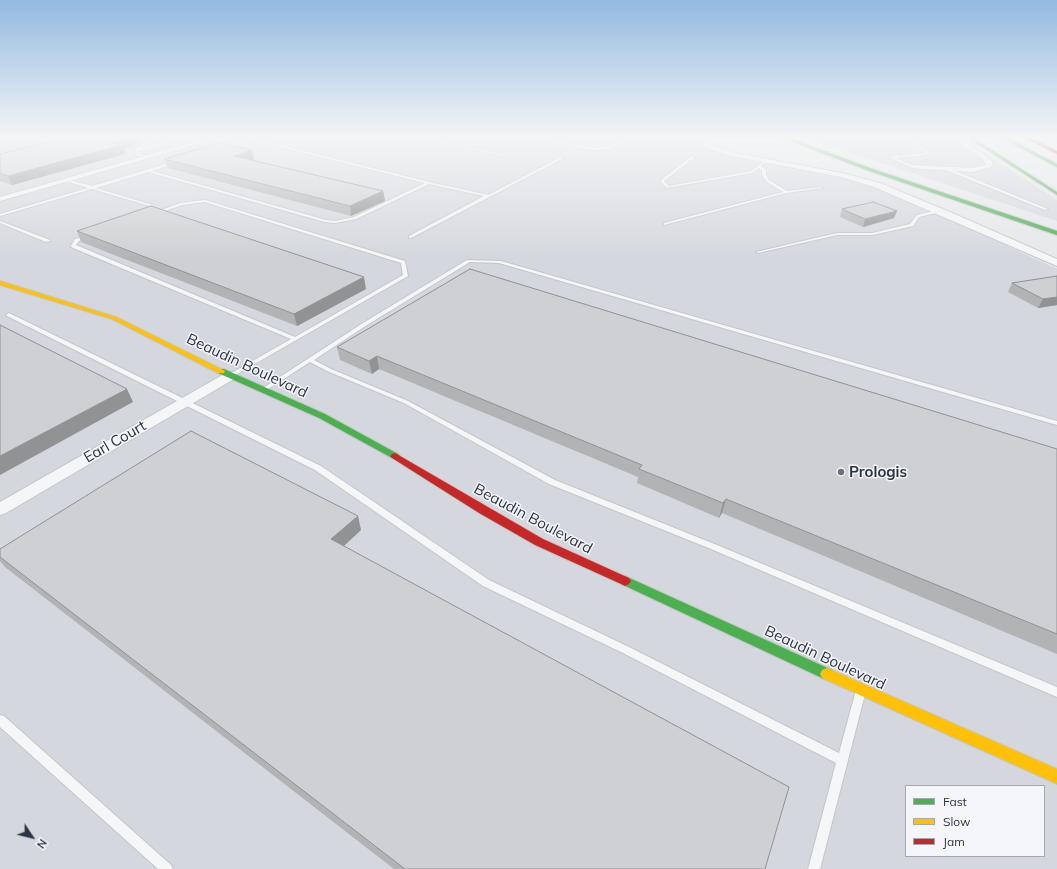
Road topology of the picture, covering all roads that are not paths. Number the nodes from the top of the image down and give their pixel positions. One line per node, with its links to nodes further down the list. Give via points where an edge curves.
1 (76, 178): 15 (street)
2 (124, 178): 17 (lane)
3 (174, 178): 16 (lane, via 335,222 355,218)
4 (407, 178): 16 (lane)
5 (524, 178): 21 (lane)
6 (667, 178): 7 (lane, via 662,181 668,187)
7 (721, 178)
8 (766, 178): 19 (lane)
9 (853, 178): 25 (street)
10 (888, 178): 34 (main road)
11 (897, 178): 31 (main road)
12 (909, 178): 30 (main road)
13 (969, 178): 24 (lane)
14 (1032, 178): 20 (main road)
15 (67, 180): 17 (lane); 22 (street)
16 (429, 183): 21 (lane)
17 (90, 188): 23 (lane); 27 (lane)
18 (821, 188): 19 (lane)
19 (786, 192): 29 (lane)
20 (1057, 194)
21 (488, 196): 33 (lane)
22 (0, 199)
23 (152, 206)
24 (1046, 209)
25 (939, 211): 36 (lane, via 918,216 911,225 872,234 837,234); 37 (street)
26 (151, 214): 40 (lane, via 181,204 205,202 403,262 406,276)
27 (0, 215)
28 (0, 222): 35 (lane)
29 (666, 224)
30 (1057, 227)
31 (1057, 234)
32 (92, 235): 40 (lane, via 77,240 73,246)
33 (411, 237)
34 (1039, 237)
35 (48, 241)
36 (758, 252)
37 (1057, 263)
38 (0, 282): 42 (main road, Beaudin Boulevard, via 114,318)
39 (9, 315): 44 (lane)
40 (295, 339): 42 (lane)
41 (310, 360): 43 (lane); 45 (lane, via 469,261 499,262); 48 (lane, via 406,402 552,482 714,547)
42 (230, 376): 43 (main road, Beaudin Boulevard); 44 (street, Earl Court)
43 (263, 390): 47 (main road, Beaudin Boulevard, via 322,416 381,447 540,542)
44 (184, 402): 46 (street, Earl Court); 50 (lane, via 318,468 486,583 626,650)
45 (1057, 423)
46 (0, 509)
47 (861, 690): 50 (lane); 51 (main road, Beaudin Boulevard)
48 (1057, 692)
49 (0, 720): 52 (lane)
50 (842, 760): 53 (lane)
51 (1057, 777)
52 (167, 869)
53 (814, 869)

